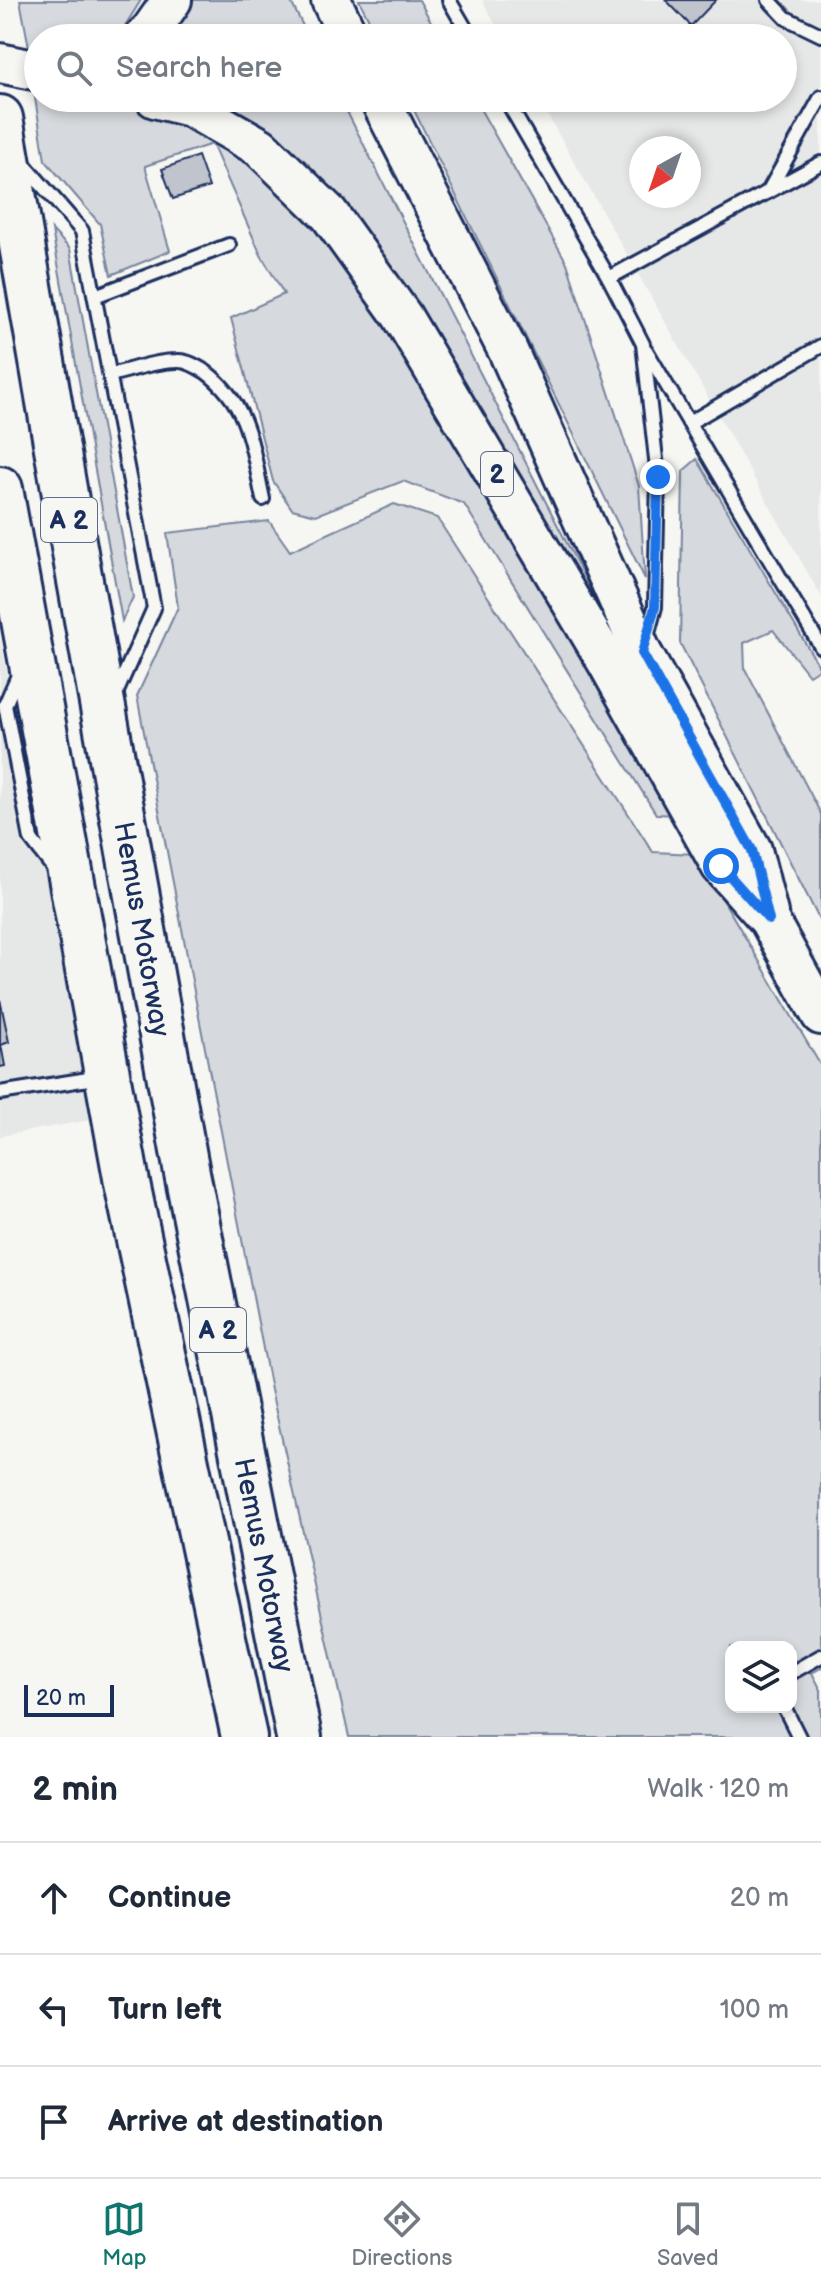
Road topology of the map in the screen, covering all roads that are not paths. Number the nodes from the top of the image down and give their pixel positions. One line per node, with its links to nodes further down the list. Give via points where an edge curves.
1 (172, 0): 5 (main road)
2 (331, 0): 6 (main road)
3 (449, 0): 7 (lane)
4 (769, 0): 8 (lane, via 786,18)
5 (155, 24)
6 (342, 24)
7 (463, 24)
8 (821, 35)
9 (0, 63): 10 (main road)
10 (24, 68)
11 (821, 97): 17 (lane)
12 (199, 112): 32 (main road, 2, via 260,147 329,214 402,316 721,866)
13 (386, 112): 29 (main road, 2, via 508,351)
14 (513, 112): 19 (lane)
15 (2, 130): 20 (lane, via 82,231); 31 (highway, Hemus Motorway / A 2)
16 (821, 163): 17 (lane)
17 (767, 193): 19 (lane)
18 (229, 245): 20 (lane)
19 (609, 278): 21 (lane)
20 (95, 296): 23 (lane)
21 (643, 344): 24 (lane); 29 (lane, via 658,477 655,607)
22 (821, 346): 24 (lane)
23 (110, 375): 26 (lane, via 180,360 219,382 247,425); 31 (lane, via 154,608)
24 (689, 423): 28 (lane)
25 (0, 489): 27 (highway, Hemus Motorway / A 2)
26 (263, 499)
27 (27, 643): 30 (lane); 33 (highway, Hemus Motorway / A 2)
28 (821, 647)
29 (642, 653): 32 (main road, 2, via 752,850)
30 (2, 706): 33 (lane, via 31,839 62,881)
31 (105, 720): 41 (highway, Hemus Motorway / A 2, via 187,1173)
32 (769, 920): 34 (main road, 2)
33 (81, 923): 35 (highway, Hemus Motorway / A 2)
34 (821, 1015)
35 (108, 1076): 36 (lane); 40 (highway, Hemus Motorway / A 2)
36 (0, 1093)
37 (821, 1656): 38 (lane)
38 (797, 1670)
39 (787, 1713): 42 (lane)
40 (244, 1737)
41 (299, 1737)
42 (799, 1737)

